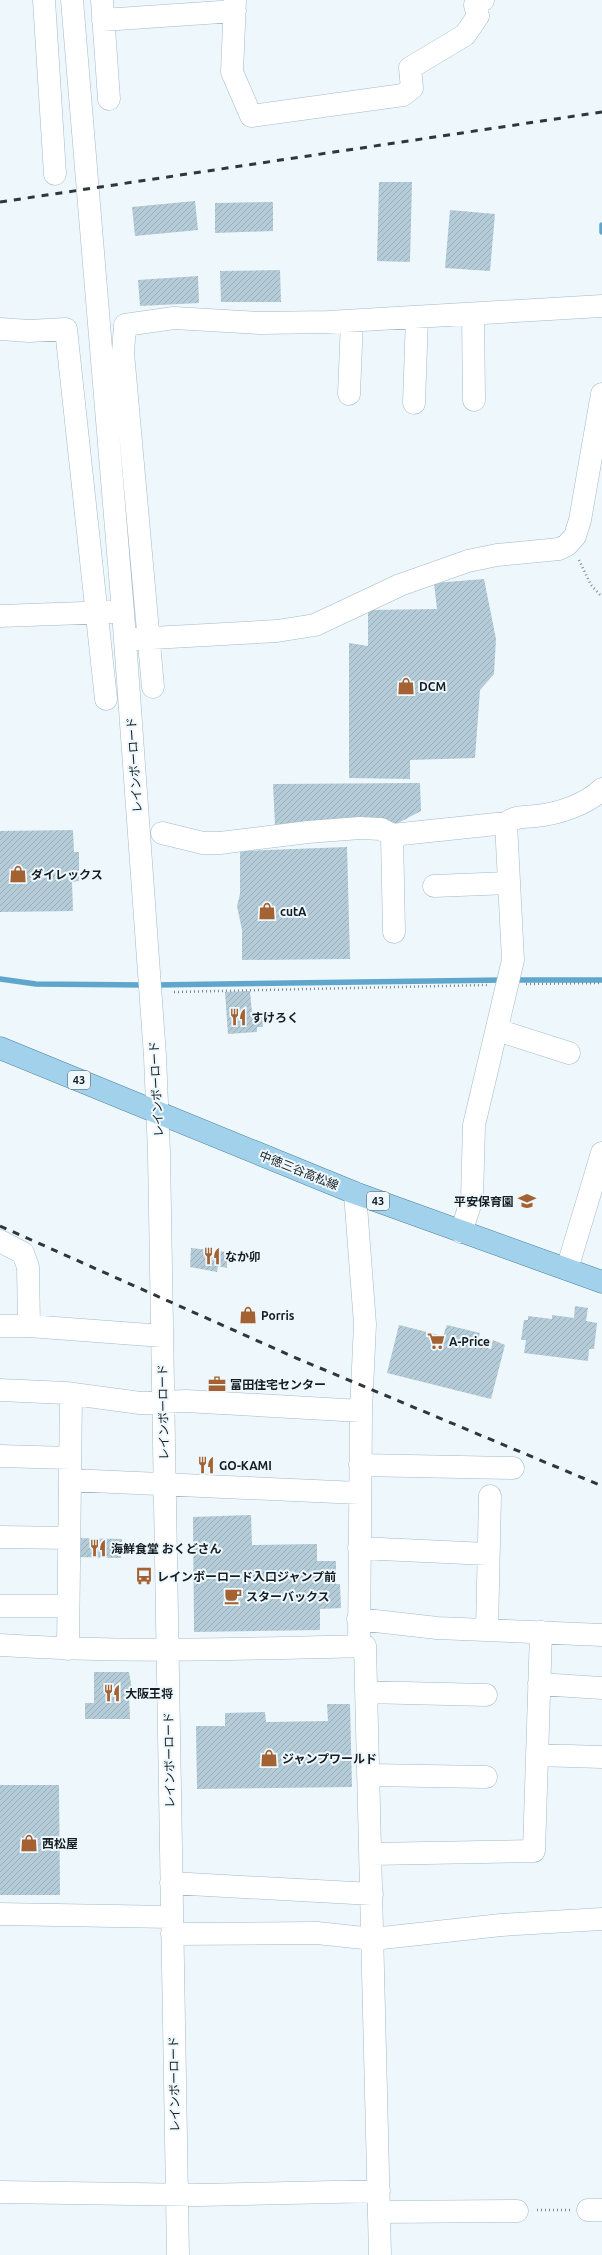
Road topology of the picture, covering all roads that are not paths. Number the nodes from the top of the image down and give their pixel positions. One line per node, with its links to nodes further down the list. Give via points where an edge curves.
1 (44, 0): 7 (street)
2 (72, 0): 18 (street, レインボーロード)
3 (484, 0): 4 (street, via 475,5 478,16 465,35 410,68 412,88 403,95 251,116 232,72)
4 (235, 6): 5 (street)
5 (102, 10): 6 (street)
6 (109, 99)
7 (55, 174)
8 (602, 306): 9 (street)
9 (473, 314): 10 (street); 15 (street)
10 (417, 317): 11 (street); 16 (street)
11 (352, 321): 13 (street); 20 (street, via 260,323 174,318 125,324 123,353)
12 (0, 329): 17 (street, via 66,329)
13 (349, 394)
14 (602, 394): 20 (street, via 580,520 575,536 570,542 550,551 497,555 468,561 400,585 315,625 277,631)
15 (474, 400)
16 (414, 403)
17 (96, 612): 18 (street); 19 (street); 23 (street)
18 (123, 612): 21 (street, レインボーロード)
19 (0, 616)
20 (149, 639): 21 (street); 22 (street)
21 (125, 640): 34 (street, レインボーロード)
22 (153, 687)
23 (106, 699)
24 (602, 789): 25 (street, via 595,796 557,812 514,817)
25 (506, 823): 27 (street); 28 (street)
26 (162, 833): 27 (street, via 203,843 220,844 360,828 381,829)
27 (392, 835): 30 (street)
28 (509, 883): 29 (street); 31 (street, via 513,960)
29 (434, 886)
30 (394, 932)
31 (496, 1030): 33 (street); 37 (street, via 474,1125 472,1199)
32 (0, 1048): 34 (main road, 中徳三谷高松線 / 43)
33 (569, 1053)
34 (158, 1112): 36 (main road, 中徳三谷高松線 / 43); 43 (street, レインボーロード)
35 (601, 1162): 39 (street)
36 (355, 1193): 37 (main road, 中徳三谷高松線 / 43); 47 (street, via 365,1324)
37 (461, 1232): 39 (main road, 中徳三谷高松線 / 43)
38 (0, 1242): 42 (street, via 23,1253 28,1267)
39 (567, 1269): 40 (main road, 中徳三谷高松線 / 43)
40 (602, 1282)
41 (0, 1326): 42 (street)
42 (29, 1326): 43 (street)
43 (162, 1336): 46 (street, レインボーロード)
44 (0, 1390): 45 (street)
45 (70, 1394): 46 (street, via 140,1403); 49 (street)
46 (163, 1402): 47 (street, via 253,1404); 53 (street, レインボーロード)
47 (361, 1411): 50 (street)
48 (0, 1456): 49 (street)
49 (70, 1458): 52 (street)
50 (360, 1465): 51 (street); 54 (street)
51 (513, 1468)
52 (70, 1480): 53 (street); 57 (street)
53 (165, 1485): 54 (street); 69 (street, レインボーロード)
54 (359, 1493): 58 (street)
55 (490, 1496): 59 (street)
56 (0, 1537): 57 (street)
57 (69, 1538): 61 (street)
58 (359, 1548): 59 (street); 62 (street)
59 (488, 1554): 63 (street)
60 (0, 1606): 61 (street)
61 (68, 1606): 68 (street)
62 (358, 1619): 63 (street, via 438,1628); 67 (street)
63 (487, 1630): 64 (street)
64 (541, 1632): 65 (street); 70 (street)
65 (602, 1635)
66 (0, 1644): 68 (street)
67 (359, 1646): 69 (street); 72 (street, via 365,1646)
68 (68, 1649): 69 (street)
69 (167, 1650): 79 (street, レインボーロード)
70 (539, 1684): 71 (street); 74 (street)
71 (602, 1688)
72 (366, 1692): 73 (street); 76 (street)
73 (486, 1695)
74 (537, 1755): 75 (street); 78 (street, via 534,1851)
75 (602, 1757)
76 (368, 1776): 77 (street); 78 (street)
77 (486, 1777)
78 (371, 1854): 80 (street)
79 (171, 1883): 80 (street); 83 (street, レインボーロード)
80 (372, 1894): 84 (street)
81 (0, 1914): 83 (street)
82 (602, 1920): 84 (street, via 501,1924)
83 (172, 1926): 84 (street, via 317,1933); 86 (street, レインボーロード)
84 (373, 1939): 87 (street)
85 (0, 2192): 86 (street)
86 (176, 2195): 87 (street); 89 (street, レインボーロード)
87 (379, 2202): 88 (street); 90 (street)
88 (517, 2211)
89 (178, 2255)
90 (380, 2255)

